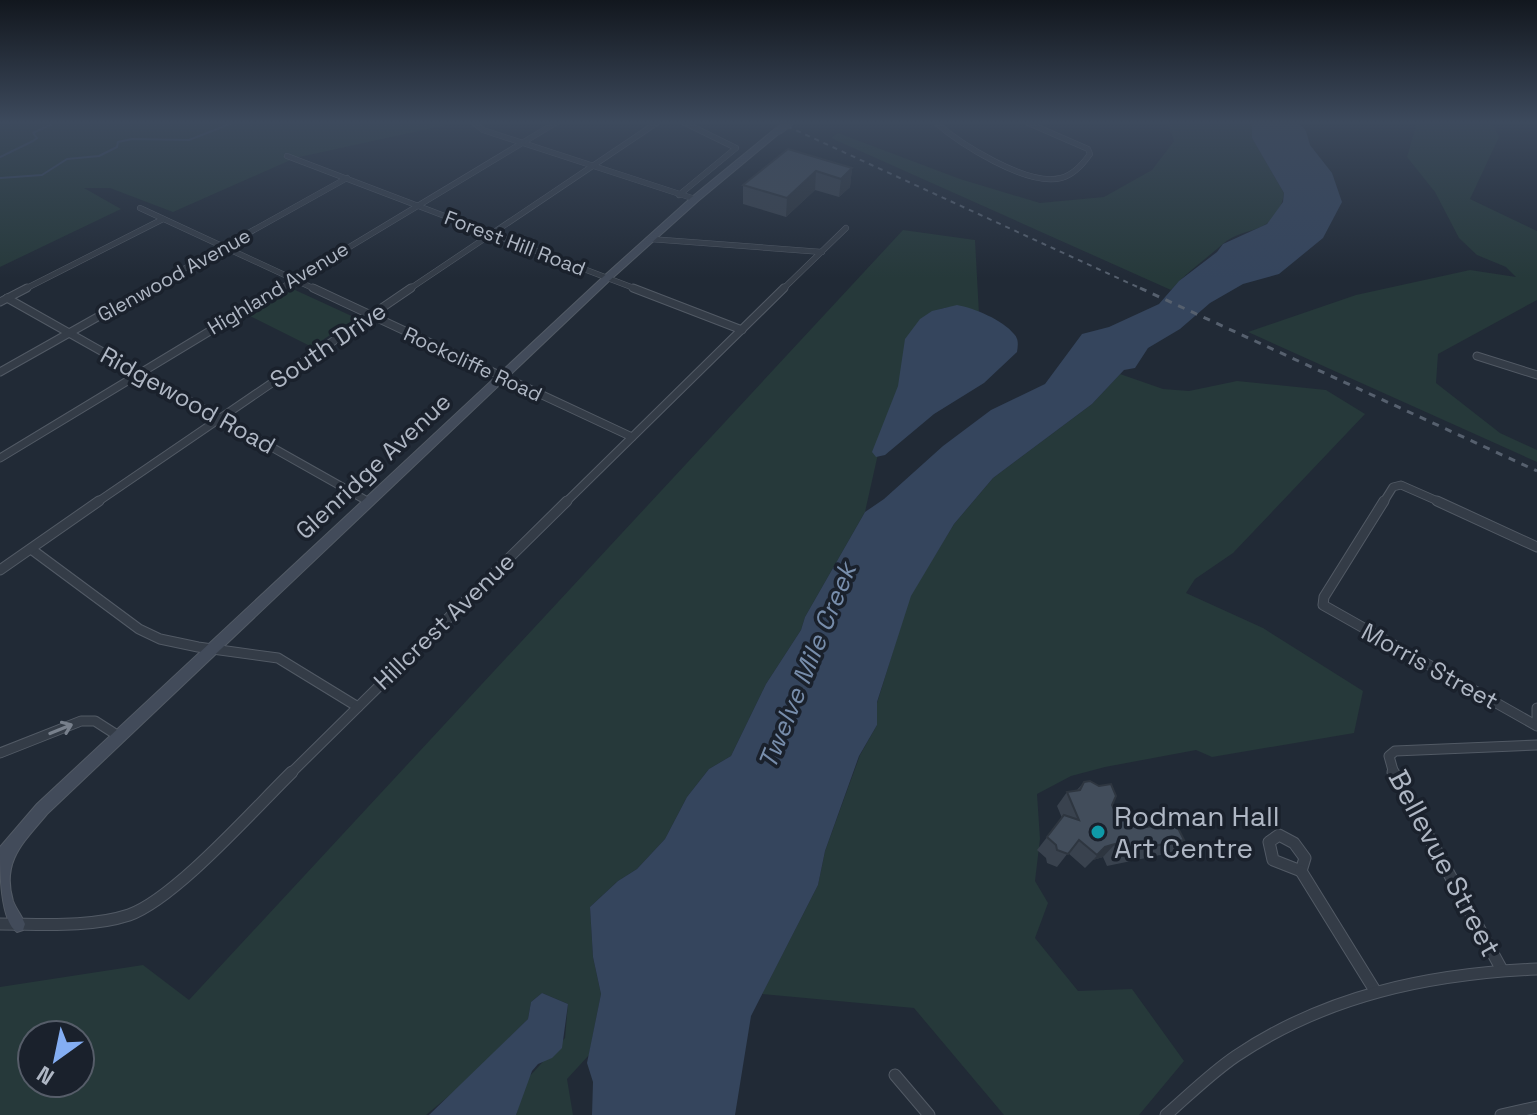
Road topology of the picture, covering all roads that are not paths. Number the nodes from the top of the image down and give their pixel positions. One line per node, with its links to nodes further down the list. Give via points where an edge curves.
1 (336, 174): 9 (street, Forest Hill Road)
2 (469, 174): 12 (street, Highland Avenue)
3 (580, 174): 16 (street, South Drive)
4 (616, 174): 10 (street)
5 (704, 174): 10 (street)
6 (725, 174): 11 (main road, Glenridge Avenue, bridge)
7 (1035, 174): 8 (street, via 1047,179)
8 (1070, 174)
9 (347, 178): 12 (street, Forest Hill Road); 18 (street, Glenwood Avenue)
10 (679, 195): 11 (street)
11 (695, 199): 17 (main road, Glenridge Avenue)
12 (416, 205): 16 (street, Forest Hill Road); 21 (street, Highland Avenue)
13 (140, 208): 14 (street, Rockcliffe Road)
14 (163, 219): 18 (street, Rockcliffe Road); 22 (street)
15 (846, 228): 19 (street, Hillcrest Avenue)
16 (493, 234): 20 (street, Forest Hill Road); 23 (street, South Drive)
17 (650, 239): 19 (street); 20 (main road, Glenridge Avenue)
18 (223, 247): 21 (street, Rockcliffe Road); 25 (street, Glenwood Avenue)
19 (822, 252): 24 (street, Hillcrest Avenue)
20 (606, 279): 24 (street, Forest Hill Road); 30 (main road, Glenridge Avenue)
21 (291, 280): 23 (street, Rockcliffe Road); 28 (street, Highland Avenue)
22 (4, 300): 25 (street, Ridgewood Road)
23 (370, 317): 30 (street, Rockcliffe Road); 31 (street, South Drive)
24 (742, 330): 32 (street, Hillcrest Avenue)
25 (70, 333): 27 (street, Glenwood Avenue); 28 (street, Ridgewood Road)
26 (1477, 356): 29 (street)
27 (0, 372)
28 (140, 372): 31 (street, Ridgewood Road); 33 (street, Highland Avenue)
29 (1537, 375)
30 (503, 377): 32 (street, Rockcliffe Road); 34 (main road, Glenridge Avenue)
31 (220, 417): 34 (street, Ridgewood Road); 36 (street, South Drive)
32 (632, 437): 39 (street, Hillcrest Avenue)
33 (0, 458)
34 (369, 502): 38 (main road, Glenridge Avenue)
35 (1537, 547): 42 (street, Morris Street, via 1401,485 1393,487 1323,605)
36 (31, 549): 37 (street, South Drive); 38 (street, via 139,629 160,639)
37 (0, 570)
38 (213, 648): 39 (street, via 278,658); 43 (main road, Glenridge Avenue)
39 (358, 707): 49 (street, Hillcrest Avenue, via 174,887 132,914 93,923)
40 (1537, 708): 41 (street)
41 (1537, 718)
42 (1537, 726)
43 (120, 737): 45 (street, one-way to 43, via 81,721 95,721); 46 (main road, Glenridge Avenue)
44 (1537, 745): 51 (street, Bellevue Street, via 1395,751 1389,756)
45 (0, 753)
46 (12, 842): 47 (main road, Glenridge Avenue); 49 (main road, via 0,886)
47 (0, 859)
48 (1301, 871): 52 (street)
49 (8, 924)
50 (1537, 969): 51 (street)
51 (1502, 970): 52 (street)
52 (1374, 989): 56 (street, via 1313,1012 1235,1057)
53 (895, 1075): 55 (street)
54 (1537, 1107): 57 (street)
55 (929, 1115)
56 (1166, 1115)
57 (1501, 1115)

